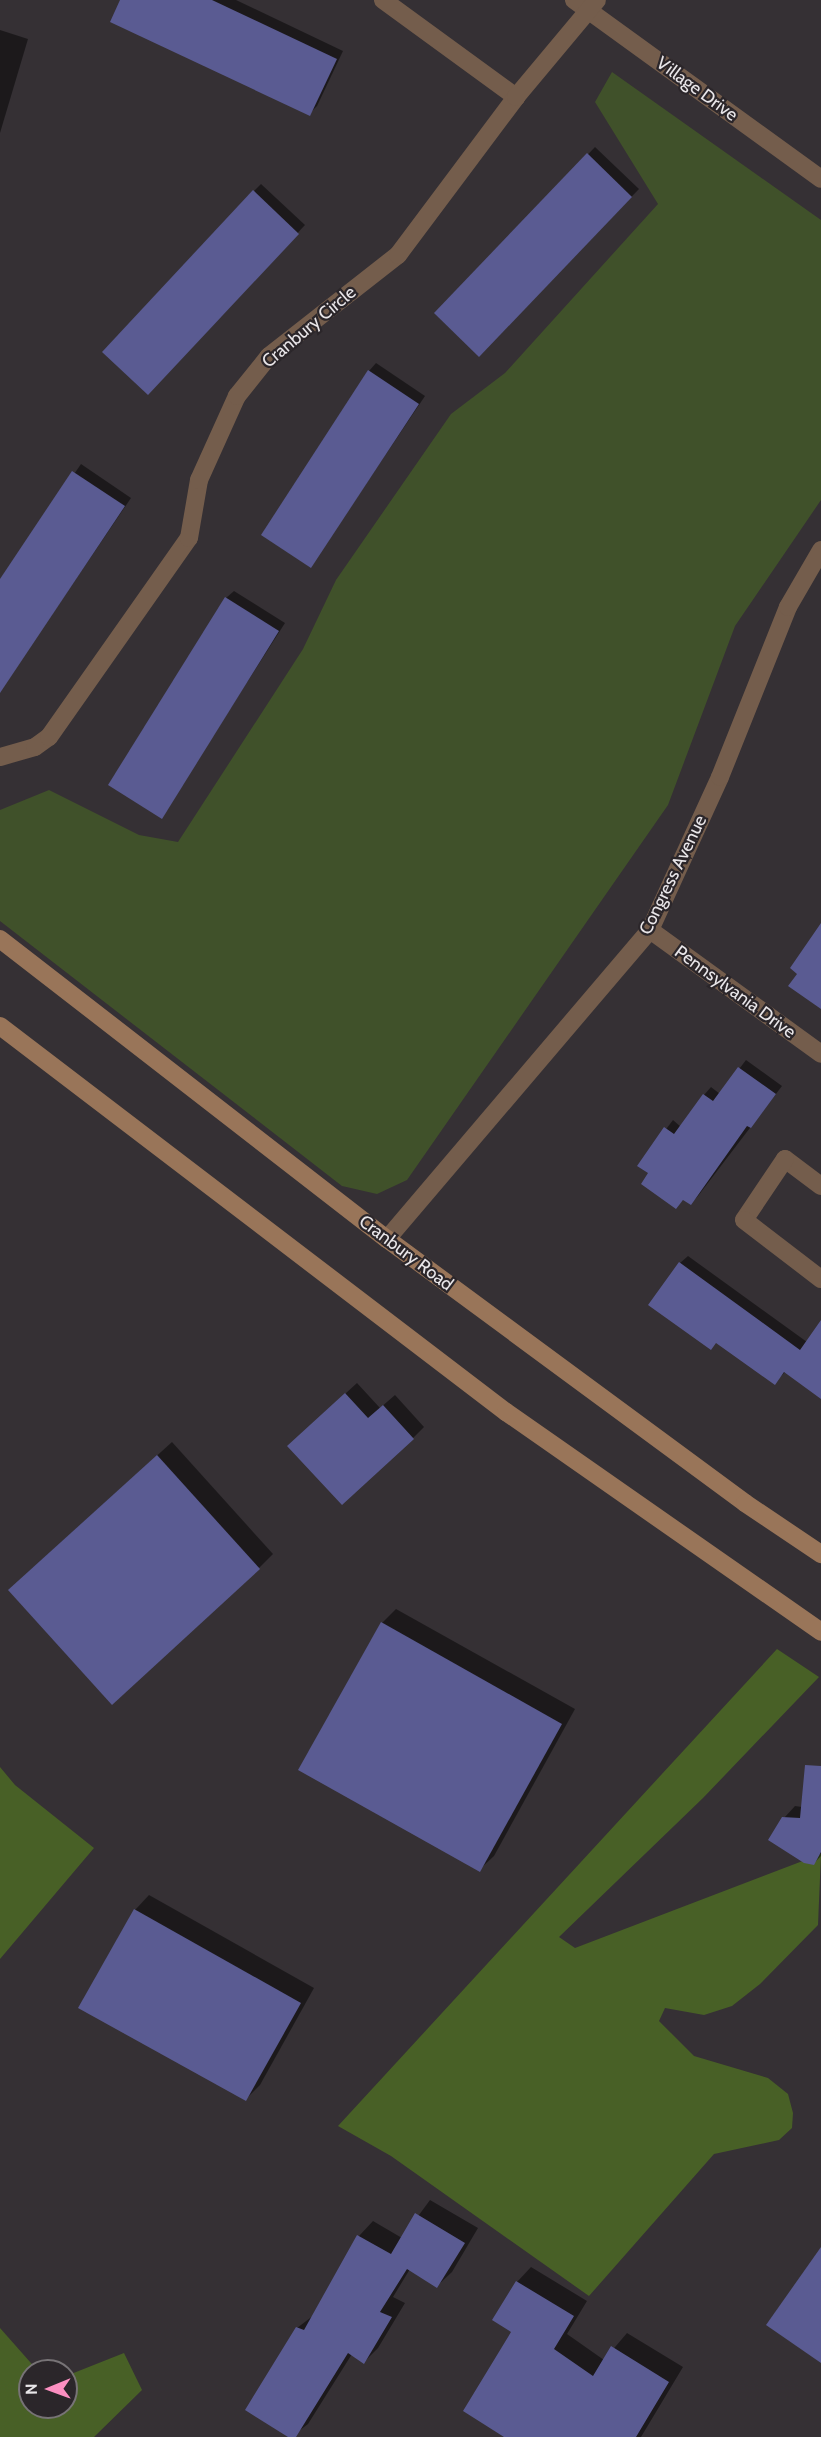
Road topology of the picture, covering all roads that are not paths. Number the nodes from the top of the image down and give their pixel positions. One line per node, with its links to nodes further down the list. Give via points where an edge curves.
1 (383, 0): 4 (street)
2 (574, 0): 3 (street, Village Drive)
3 (593, 6): 4 (street, Cranbury Circle); 5 (street, Village Drive)
4 (516, 97): 7 (street, Cranbury Circle, via 398,255 269,356 237,396 200,480 189,538 49,737 35,747)
5 (821, 179)
6 (821, 550): 8 (street, Congress Avenue, via 788,607 720,777)
7 (0, 757)
8 (650, 930): 11 (street, Pennsylvania Drive); 13 (street, Congress Avenue)
9 (0, 939): 13 (main road, Cranbury Road)
10 (0, 1026): 16 (main road, via 506,1412)
11 (821, 1054)
12 (821, 1186): 14 (street, via 785,1159 744,1220)
13 (387, 1239): 15 (main road, Cranbury Road, via 735,1496)
14 (821, 1279)
15 (821, 1554)
16 (821, 1632)

